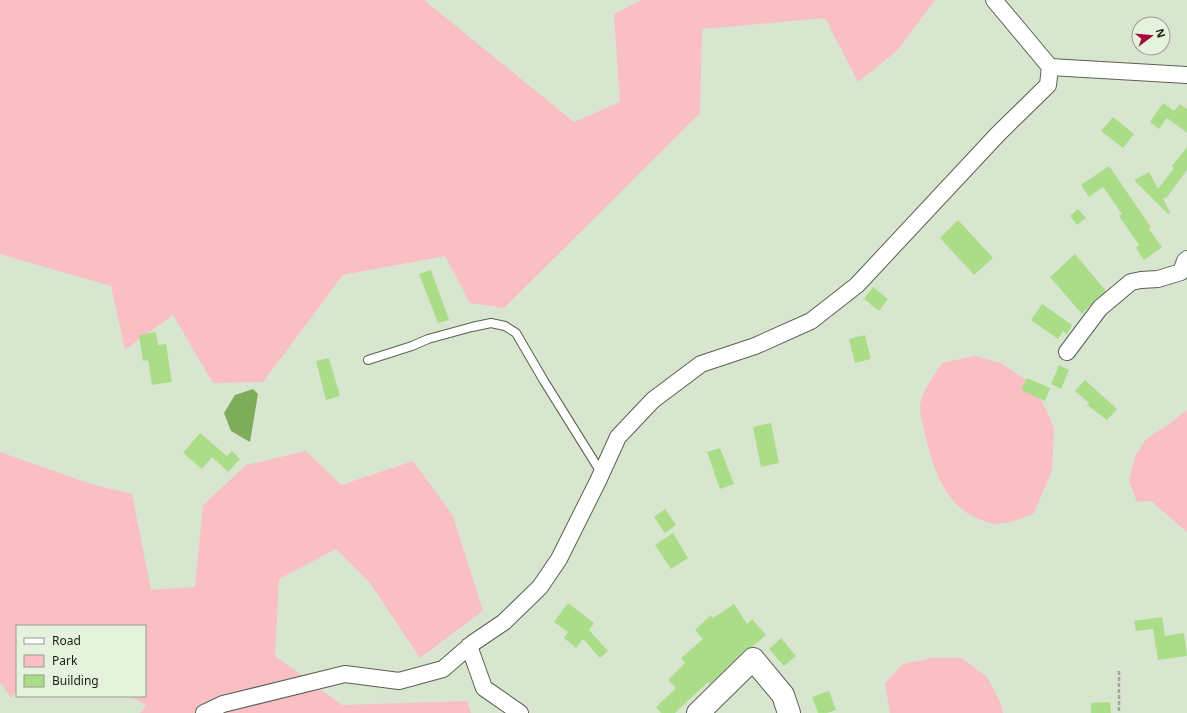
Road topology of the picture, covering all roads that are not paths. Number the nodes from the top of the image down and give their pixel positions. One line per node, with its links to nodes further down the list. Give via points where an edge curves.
1 (994, 0): 2 (street)
2 (1050, 67): 3 (street); 7 (street, via 1048,85 998,134 857,285 811,321 755,346 701,364 653,400 618,437)
3 (1187, 75)
4 (1187, 259): 5 (street, via 1181,272 1158,279 1131,282 1100,308)
5 (1067, 352)
6 (368, 360): 7 (lane, via 472,327 491,323 505,326 516,333)
7 (602, 474): 8 (street, via 559,559 540,587 504,622)
8 (469, 646): 9 (street, via 443,669 399,681 345,674 223,704); 10 (street, via 484,688)
9 (204, 713)
10 (520, 713)
11 (699, 713): 12 (street, via 753,659 783,695)
12 (789, 713)

